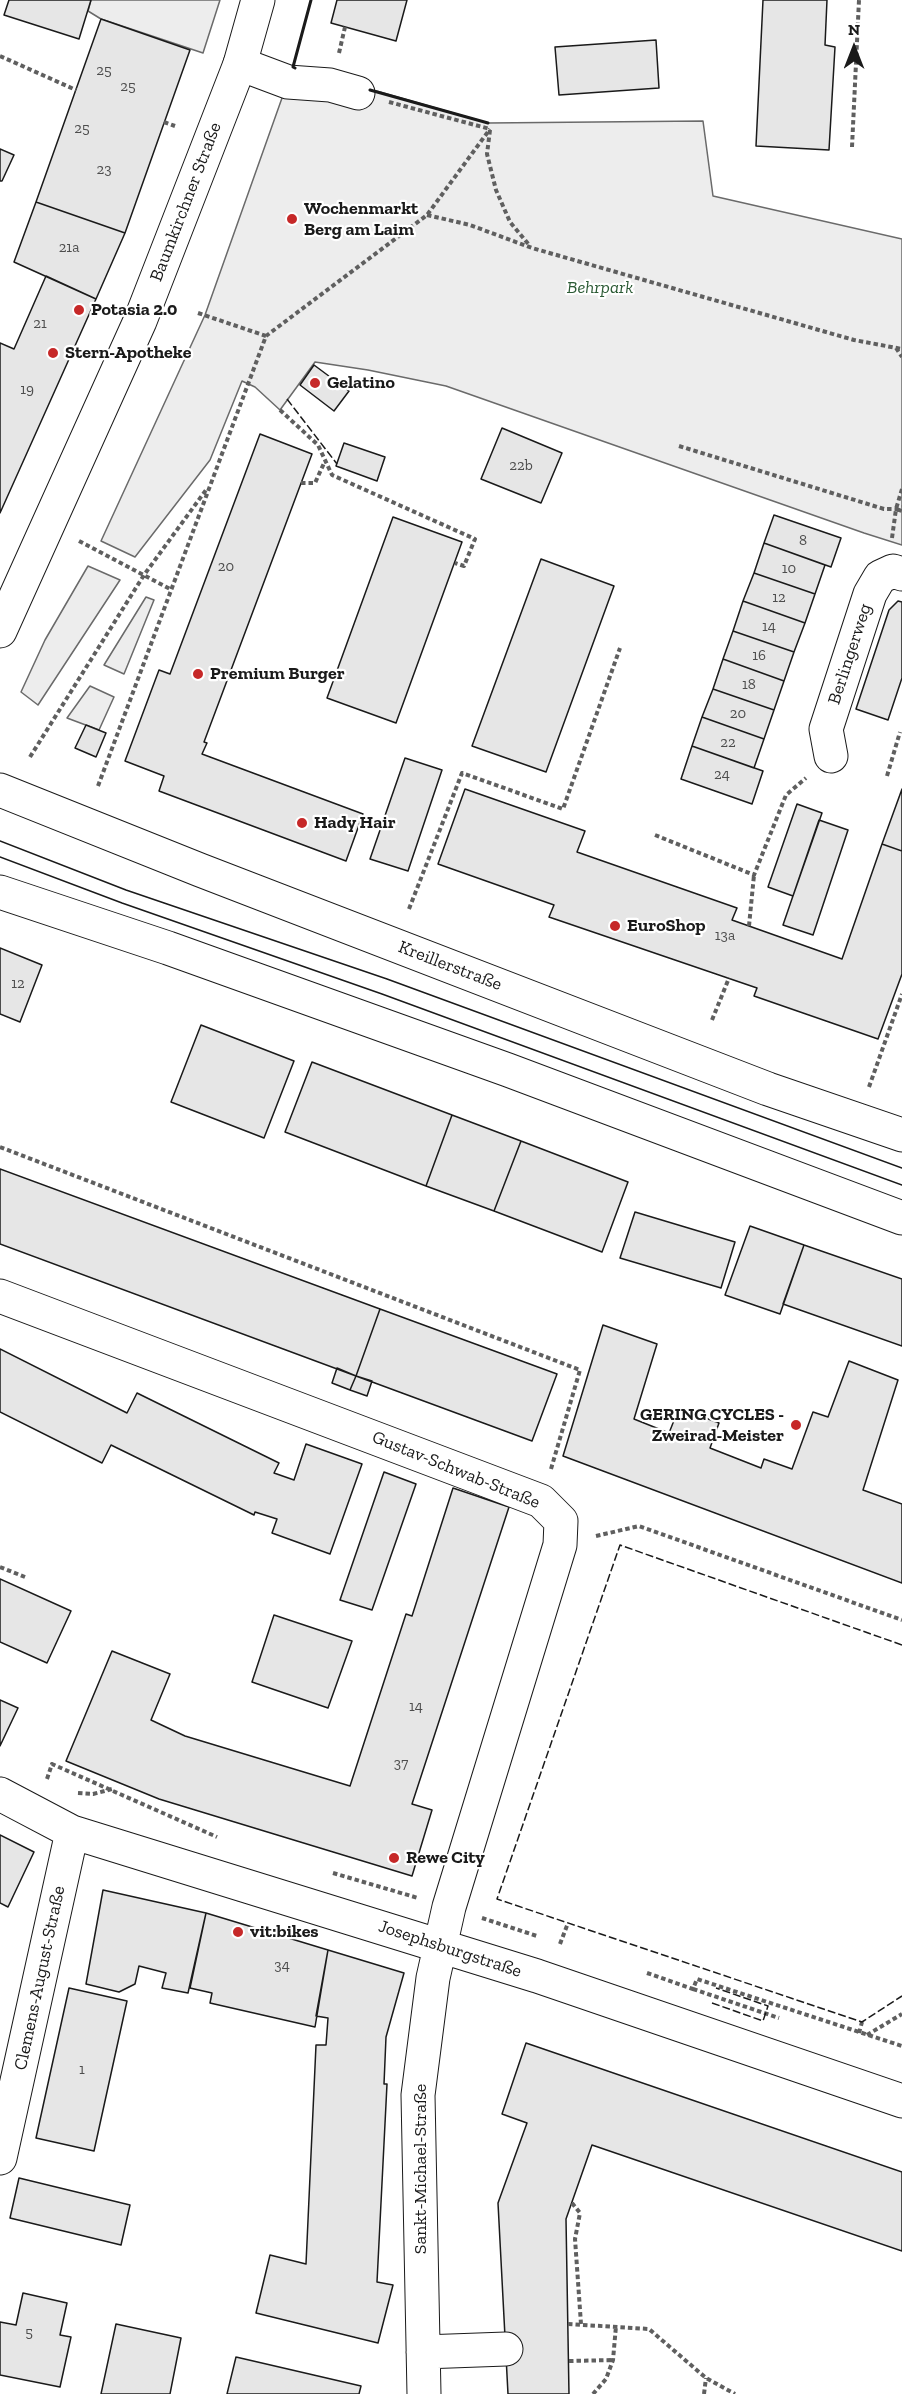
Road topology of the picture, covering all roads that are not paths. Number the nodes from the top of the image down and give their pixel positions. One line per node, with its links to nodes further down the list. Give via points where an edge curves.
1 (258, 0): 2 (street, Baumkirchner Straße)
2 (240, 64): 3 (street, via 288,82 330,85); 5 (street, Baumkirchner Straße, via 140,321)
3 (358, 93)
4 (902, 574): 6 (street, Berlingerweg, via 893,572 880,577 870,594 826,729)
5 (0, 631)
6 (831, 756)
7 (0, 790): 9 (street, Kreillerstraße, via 756,1084)
8 (0, 892): 10 (street, via 508,1070)
9 (902, 1135)
10 (902, 1218)
11 (0, 1296): 14 (street, Gustav-Schwab-Straße, via 541,1501 561,1521 560,1545)
12 (0, 1794): 13 (street, Josephsburgstraße)
13 (72, 1832): 14 (street, Josephsburgstraße); 16 (street, Clemens-August-Straße)
14 (439, 1945): 15 (street, Josephsburgstraße); 18 (street, Sankt-Michael-Straße, via 418,2095)
15 (902, 2101)
16 (0, 2158)
17 (506, 2349): 18 (street)
18 (423, 2352): 19 (street, Sankt-Michael-Straße)
19 (424, 2394)

